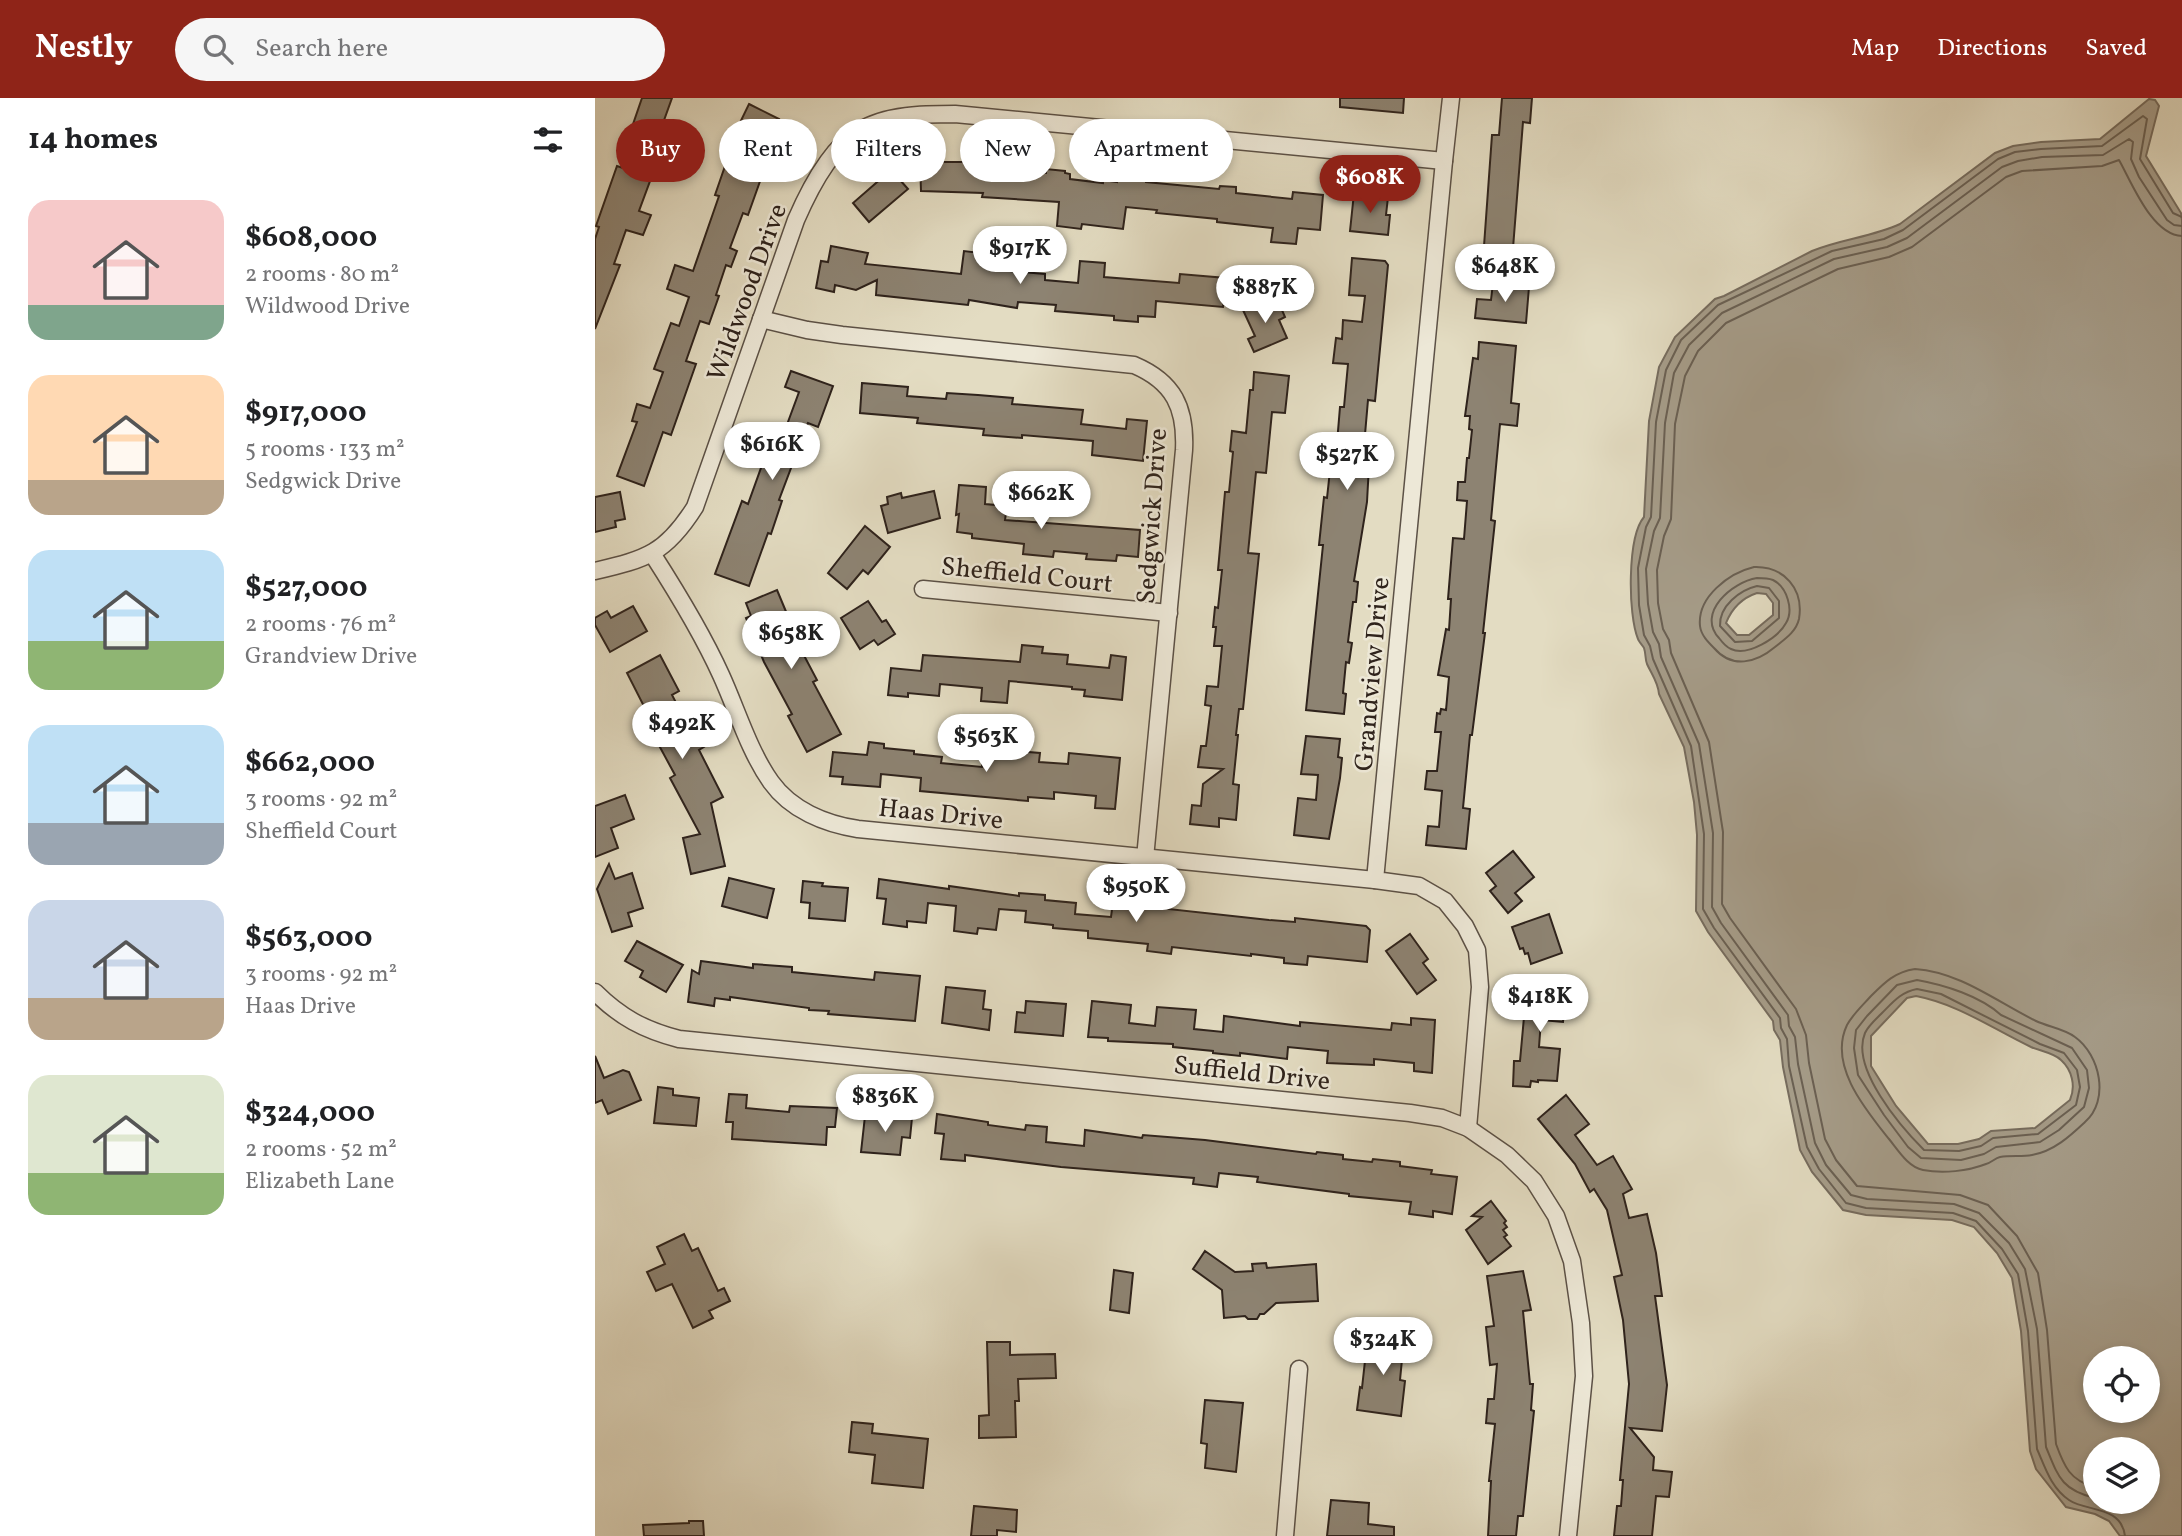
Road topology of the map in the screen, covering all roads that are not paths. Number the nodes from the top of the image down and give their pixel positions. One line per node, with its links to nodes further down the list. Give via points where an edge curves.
1 (1451, 98): 2 (street)
2 (1444, 161): 3 (street, Wildwood Drive, via 955,114 879,123 858,131 839,149 808,193); 9 (street, Grandview Drive)
3 (761, 319): 4 (street, Wildwood Drive, via 695,507 679,532); 7 (street, Sedgwick Drive, via 863,338 1119,362 1157,377 1177,398 1185,432)
4 (653, 555): 5 (street, Wildwood Drive); 8 (street, Haas Drive, via 690,613 756,756 772,783 802,810 858,829)
5 (595, 572)
6 (923, 589): 7 (street, Sheffield Court)
7 (1169, 613): 8 (street, Sedgwick Drive)
8 (1145, 858): 9 (street, Haas Drive)
9 (1375, 880): 11 (street, via 1419,886 1445,901 1478,950 1480,987)
10 (595, 992): 11 (street, Suffield Drive, via 624,1017 651,1032 679,1039 1411,1113)
11 (1468, 1128): 14 (street, Suffield Drive, via 1534,1181 1556,1216 1572,1261 1584,1376)
12 (1299, 1369): 13 (street)
13 (1285, 1536)
14 (1568, 1536)

